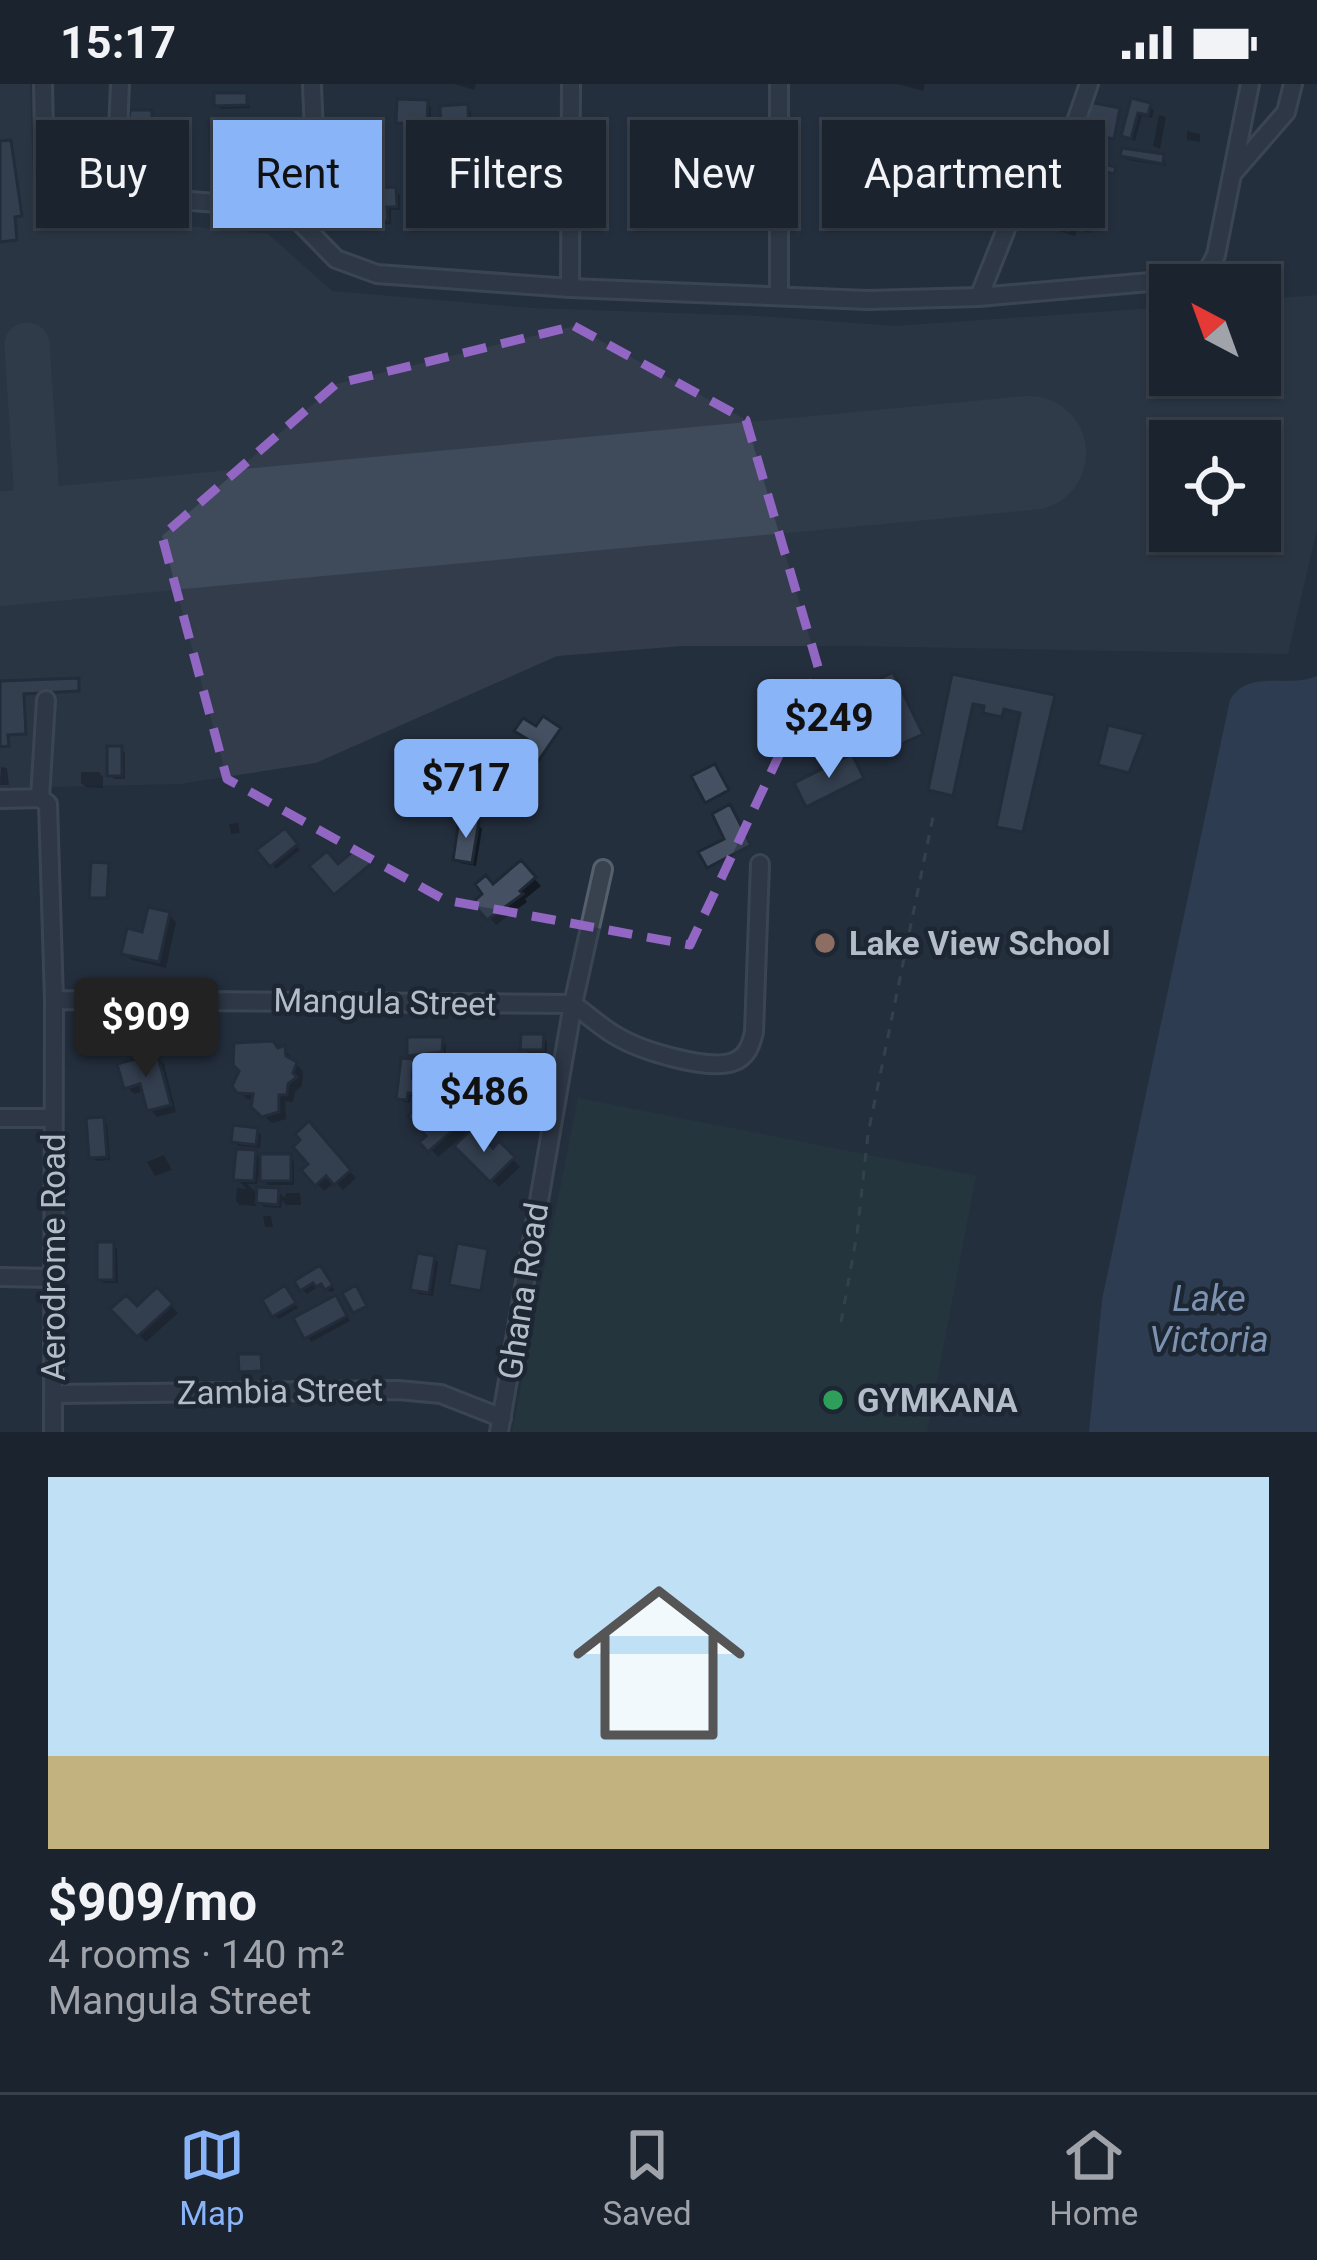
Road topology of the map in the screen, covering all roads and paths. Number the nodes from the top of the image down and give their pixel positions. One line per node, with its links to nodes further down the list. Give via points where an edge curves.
1 (43, 84): 9 (street)
2 (120, 84): 10 (street)
3 (312, 84): 11 (street)
4 (571, 84): 14 (street)
5 (779, 84): 15 (street)
6 (1089, 84): 16 (street, via 1071,136 1033,139)
7 (1250, 84): 12 (street)
8 (1293, 84): 12 (street, via 1286,112)
9 (44, 120)
10 (118, 120)
11 (311, 120)
12 (1234, 173): 16 (street, via 1216,255 1195,278)
13 (306, 228): 14 (street, via 336,259 376,274)
14 (570, 288): 15 (street)
15 (779, 296): 16 (street)
16 (980, 297)
17 (46, 700): 18 (street, Aerodrome Road)
18 (40, 798): 19 (street); 23 (street, Aerodrome Road, via 48,805)
19 (0, 799)
20 (934, 812): 29 (path, via 868,1133)
21 (760, 864): 24 (street, via 754,1032 743,1057 715,1064 667,1055 621,1039)
22 (603, 868): 24 (street, Ghana Road)
23 (53, 1000): 24 (street, Mangula Street); 26 (street, Aerodrome Road)
24 (573, 1004): 31 (street, Ghana Road)
25 (0, 1118): 26 (street)
26 (53, 1118): 28 (street, Aerodrome Road)
27 (0, 1277): 28 (street)
28 (52, 1278): 30 (street, Aerodrome Road)
29 (842, 1322)
30 (53, 1394): 31 (street, Zambia Street, via 398,1390 465,1400); 32 (street, Aerodrome Road)
31 (500, 1425)
32 (53, 1432)

